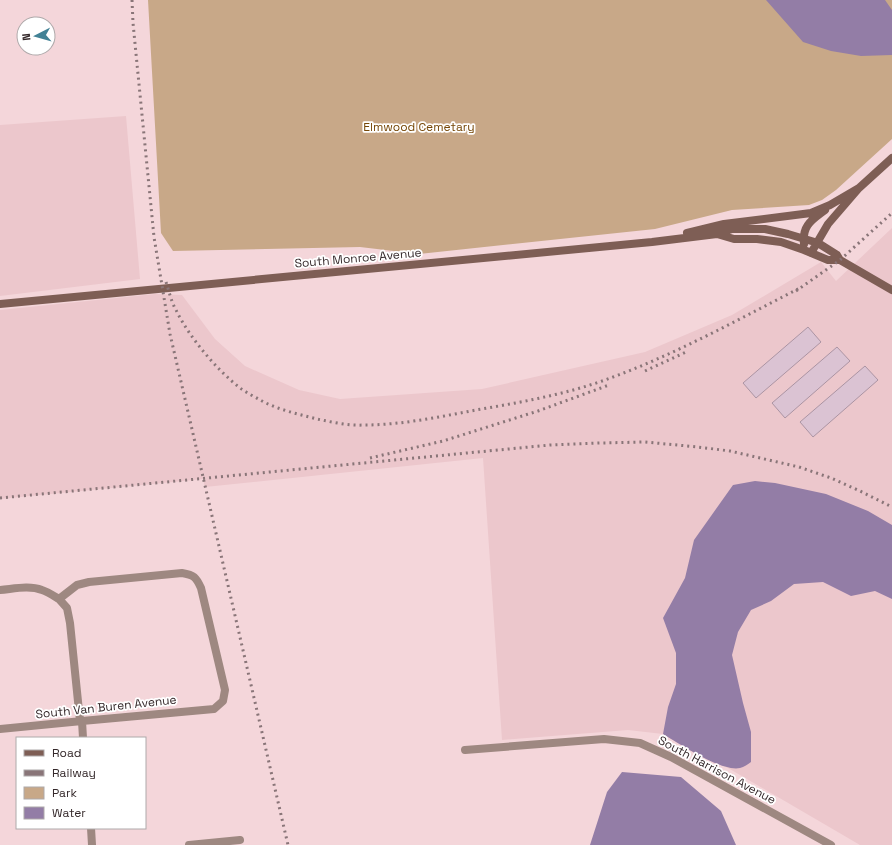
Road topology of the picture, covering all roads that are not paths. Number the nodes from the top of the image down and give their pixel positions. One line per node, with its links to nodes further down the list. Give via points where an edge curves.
1 (892, 158): 2 (main road)
2 (859, 188): 3 (main road); 7 (main road, via 828,224)
3 (830, 205): 5 (main road, via 806,227); 6 (main road, via 811,213 724,224)
4 (717, 234): 5 (main road, South Monroe Avenue, via 732,229 760,229); 6 (main road, South Monroe Avenue); 8 (main road, South Monroe Avenue, via 734,239 781,242)
5 (804, 238): 7 (main road, South Monroe Avenue); 8 (main road)
6 (652, 242): 11 (main road, South Monroe Avenue)
7 (818, 243): 8 (main road); 9 (main road, South Monroe Avenue, via 837,255)
8 (808, 252): 9 (main road, South Monroe Avenue, via 828,260)
9 (840, 260): 10 (main road, South Monroe Avenue)
10 (892, 290)
11 (0, 304)
12 (0, 590): 13 (street, via 41,589)
13 (60, 599): 14 (street, via 67,608 70,623); 14 (street, South Van Buren Avenue, via 77,585 89,582 182,573 192,575 201,588 225,690 223,701 214,709)
14 (81, 721): 15 (street, South Van Buren Avenue); 16 (street)
15 (0, 730)
16 (84, 737)
17 (464, 750): 22 (street, South Harrison Avenue, via 604,739 640,743 671,757)
18 (91, 829): 20 (street)
19 (240, 840): 21 (street)
20 (92, 845)
21 (189, 845)
22 (831, 845)

